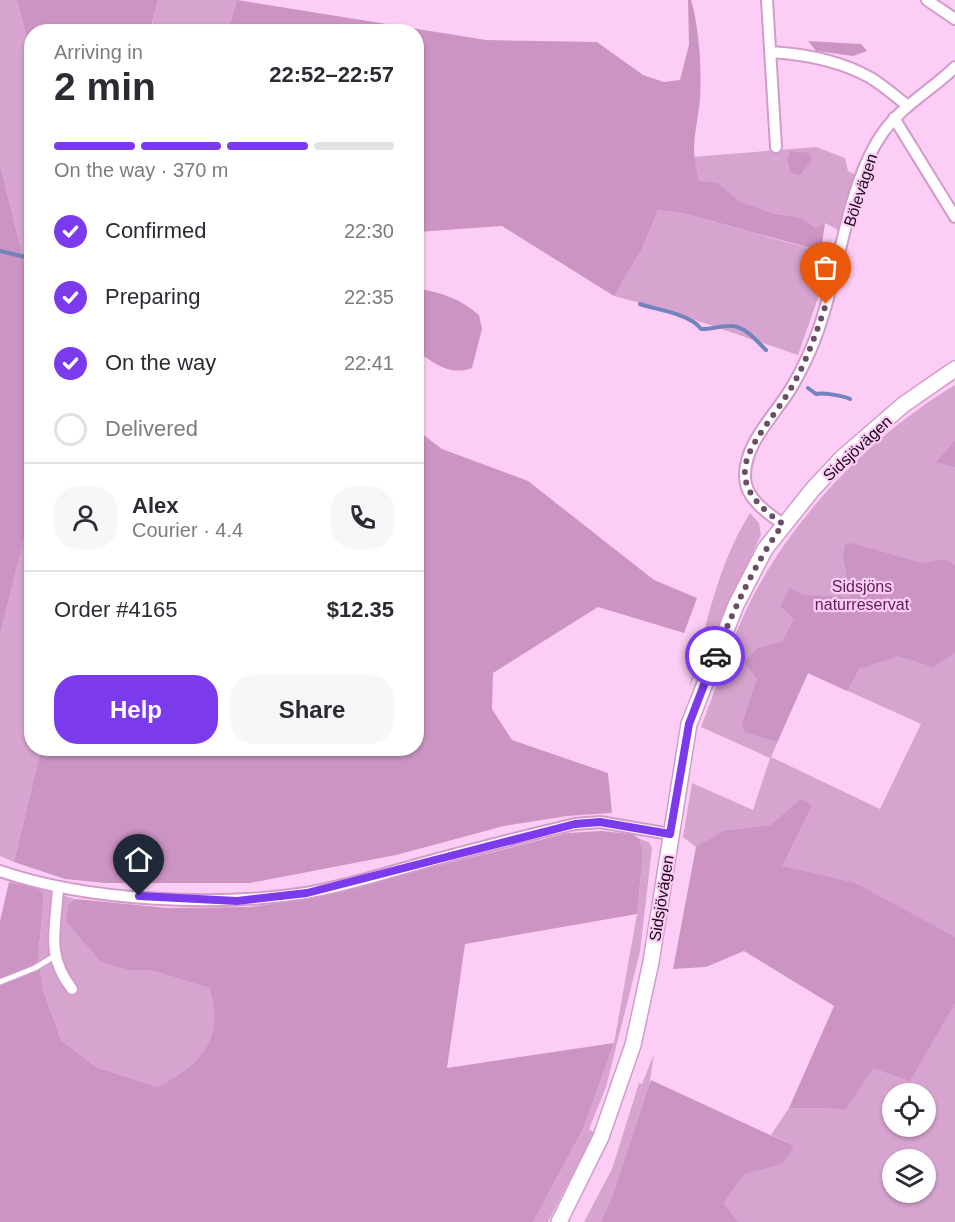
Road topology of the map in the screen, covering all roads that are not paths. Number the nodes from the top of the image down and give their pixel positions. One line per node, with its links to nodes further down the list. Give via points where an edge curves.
1 (767, 0): 4 (street)
2 (927, 0): 3 (street)
3 (955, 19)
4 (771, 52): 6 (street, via 795,53 843,67 870,78); 8 (street)
5 (955, 67): 6 (street, Bölevägen)
6 (908, 106): 7 (street, Bölevägen)
7 (894, 118): 9 (street); 11 (street, Bölevägen, via 866,164 812,347 747,457 746,487 753,499)
8 (776, 147)
9 (955, 217)
10 (955, 369): 11 (main road, Sidsjövägen, via 903,405 843,457)
11 (783, 524): 12 (main road, Sidsjövägen, via 765,549 736,605 689,724)
12 (670, 834): 14 (street, via 600,822 575,824 351,883 307,893 237,901); 18 (main road, Sidsjövägen, via 651,962 633,1045 601,1137)
13 (0, 871): 14 (street)
14 (58, 888): 15 (street)
15 (54, 957): 16 (lane); 17 (street)
16 (0, 982)
17 (72, 989)
18 (559, 1222)

